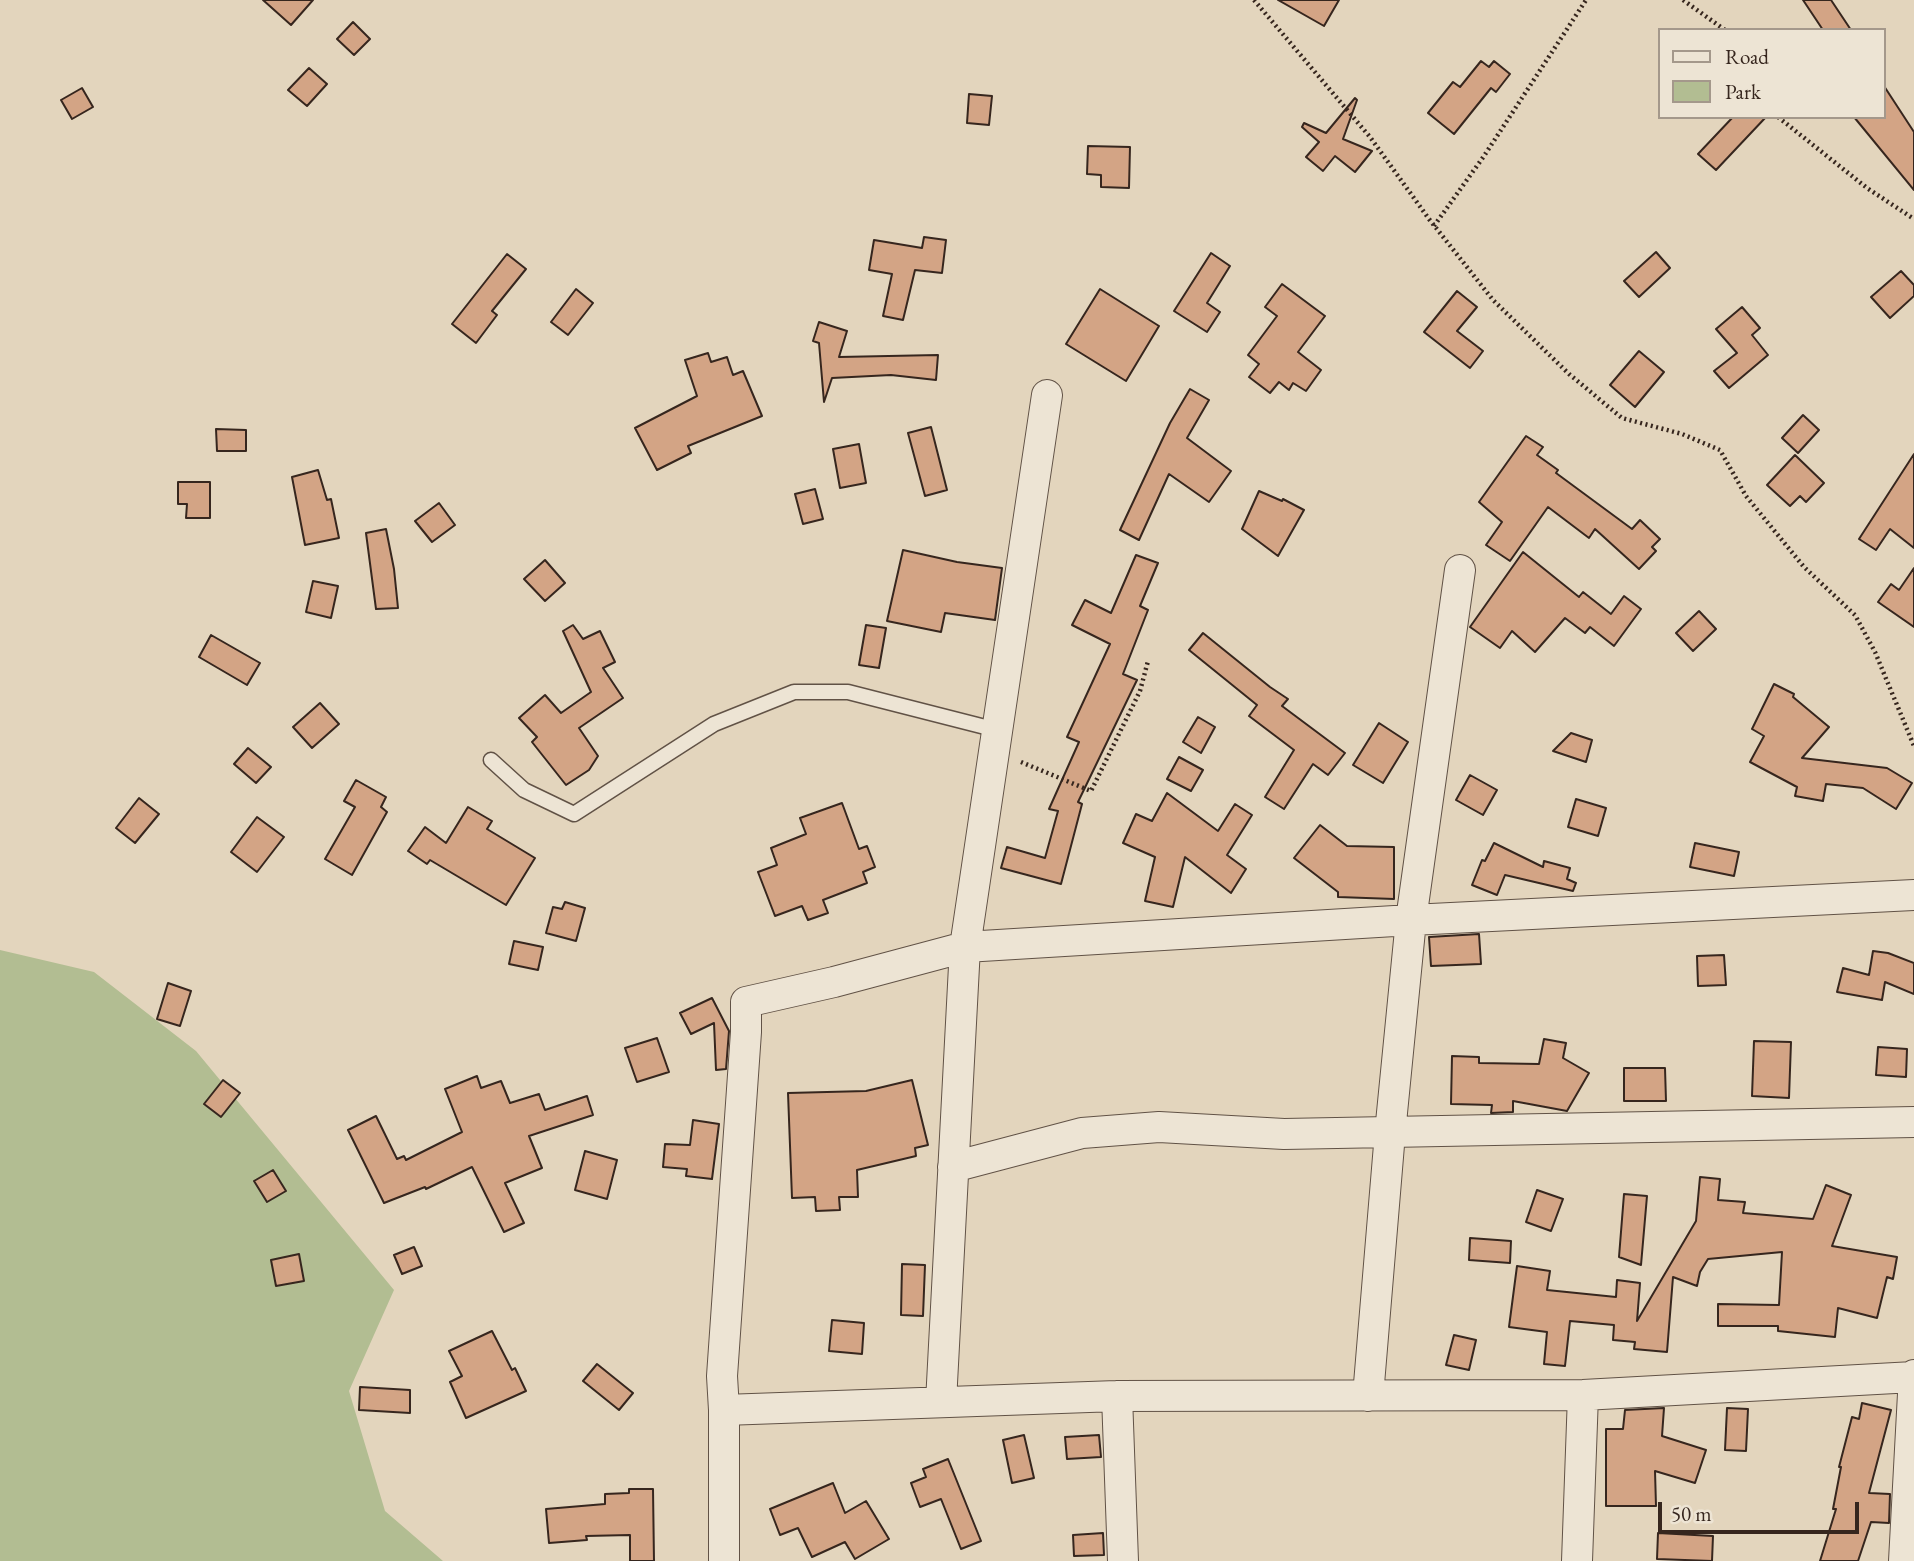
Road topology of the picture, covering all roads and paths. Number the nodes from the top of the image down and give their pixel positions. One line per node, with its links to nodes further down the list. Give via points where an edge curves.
1 (1254, 0): 7 (path, via 1370,137)
2 (1586, 0): 7 (path)
3 (1683, 0): 4 (path)
4 (1722, 28)
5 (1781, 119): 6 (path)
6 (1914, 219)
7 (1434, 226): 12 (path, via 1493,300 1622,418 1720,450 1746,496 1804,567 1855,615)
8 (1046, 396): 11 (street)
9 (1460, 570): 15 (street)
10 (1147, 662): 11 (path, via 1140,691 1091,790 1057,779)
11 (996, 740): 13 (lane, via 848,692 794,692 714,724 574,814 524,790); 16 (street)
12 (1914, 746)
13 (491, 760)
14 (1914, 895): 15 (street)
15 (1411, 920): 16 (street); 18 (street)
16 (965, 947): 19 (street); 25 (street, via 746,1002 722,1376)
17 (1914, 1122): 18 (street)
18 (1390, 1132): 19 (street, via 1284,1134 1159,1127 1082,1133); 23 (street)
19 (953, 1167): 24 (street)
20 (1914, 1376): 21 (street); 29 (street)
21 (1583, 1395): 23 (street); 28 (street)
22 (1117, 1396): 23 (street); 24 (street); 27 (street)
23 (1368, 1396)
24 (941, 1402): 25 (street)
25 (724, 1410): 26 (street)
26 (724, 1561)
27 (1124, 1561)
28 (1577, 1561)
29 (1904, 1561)

